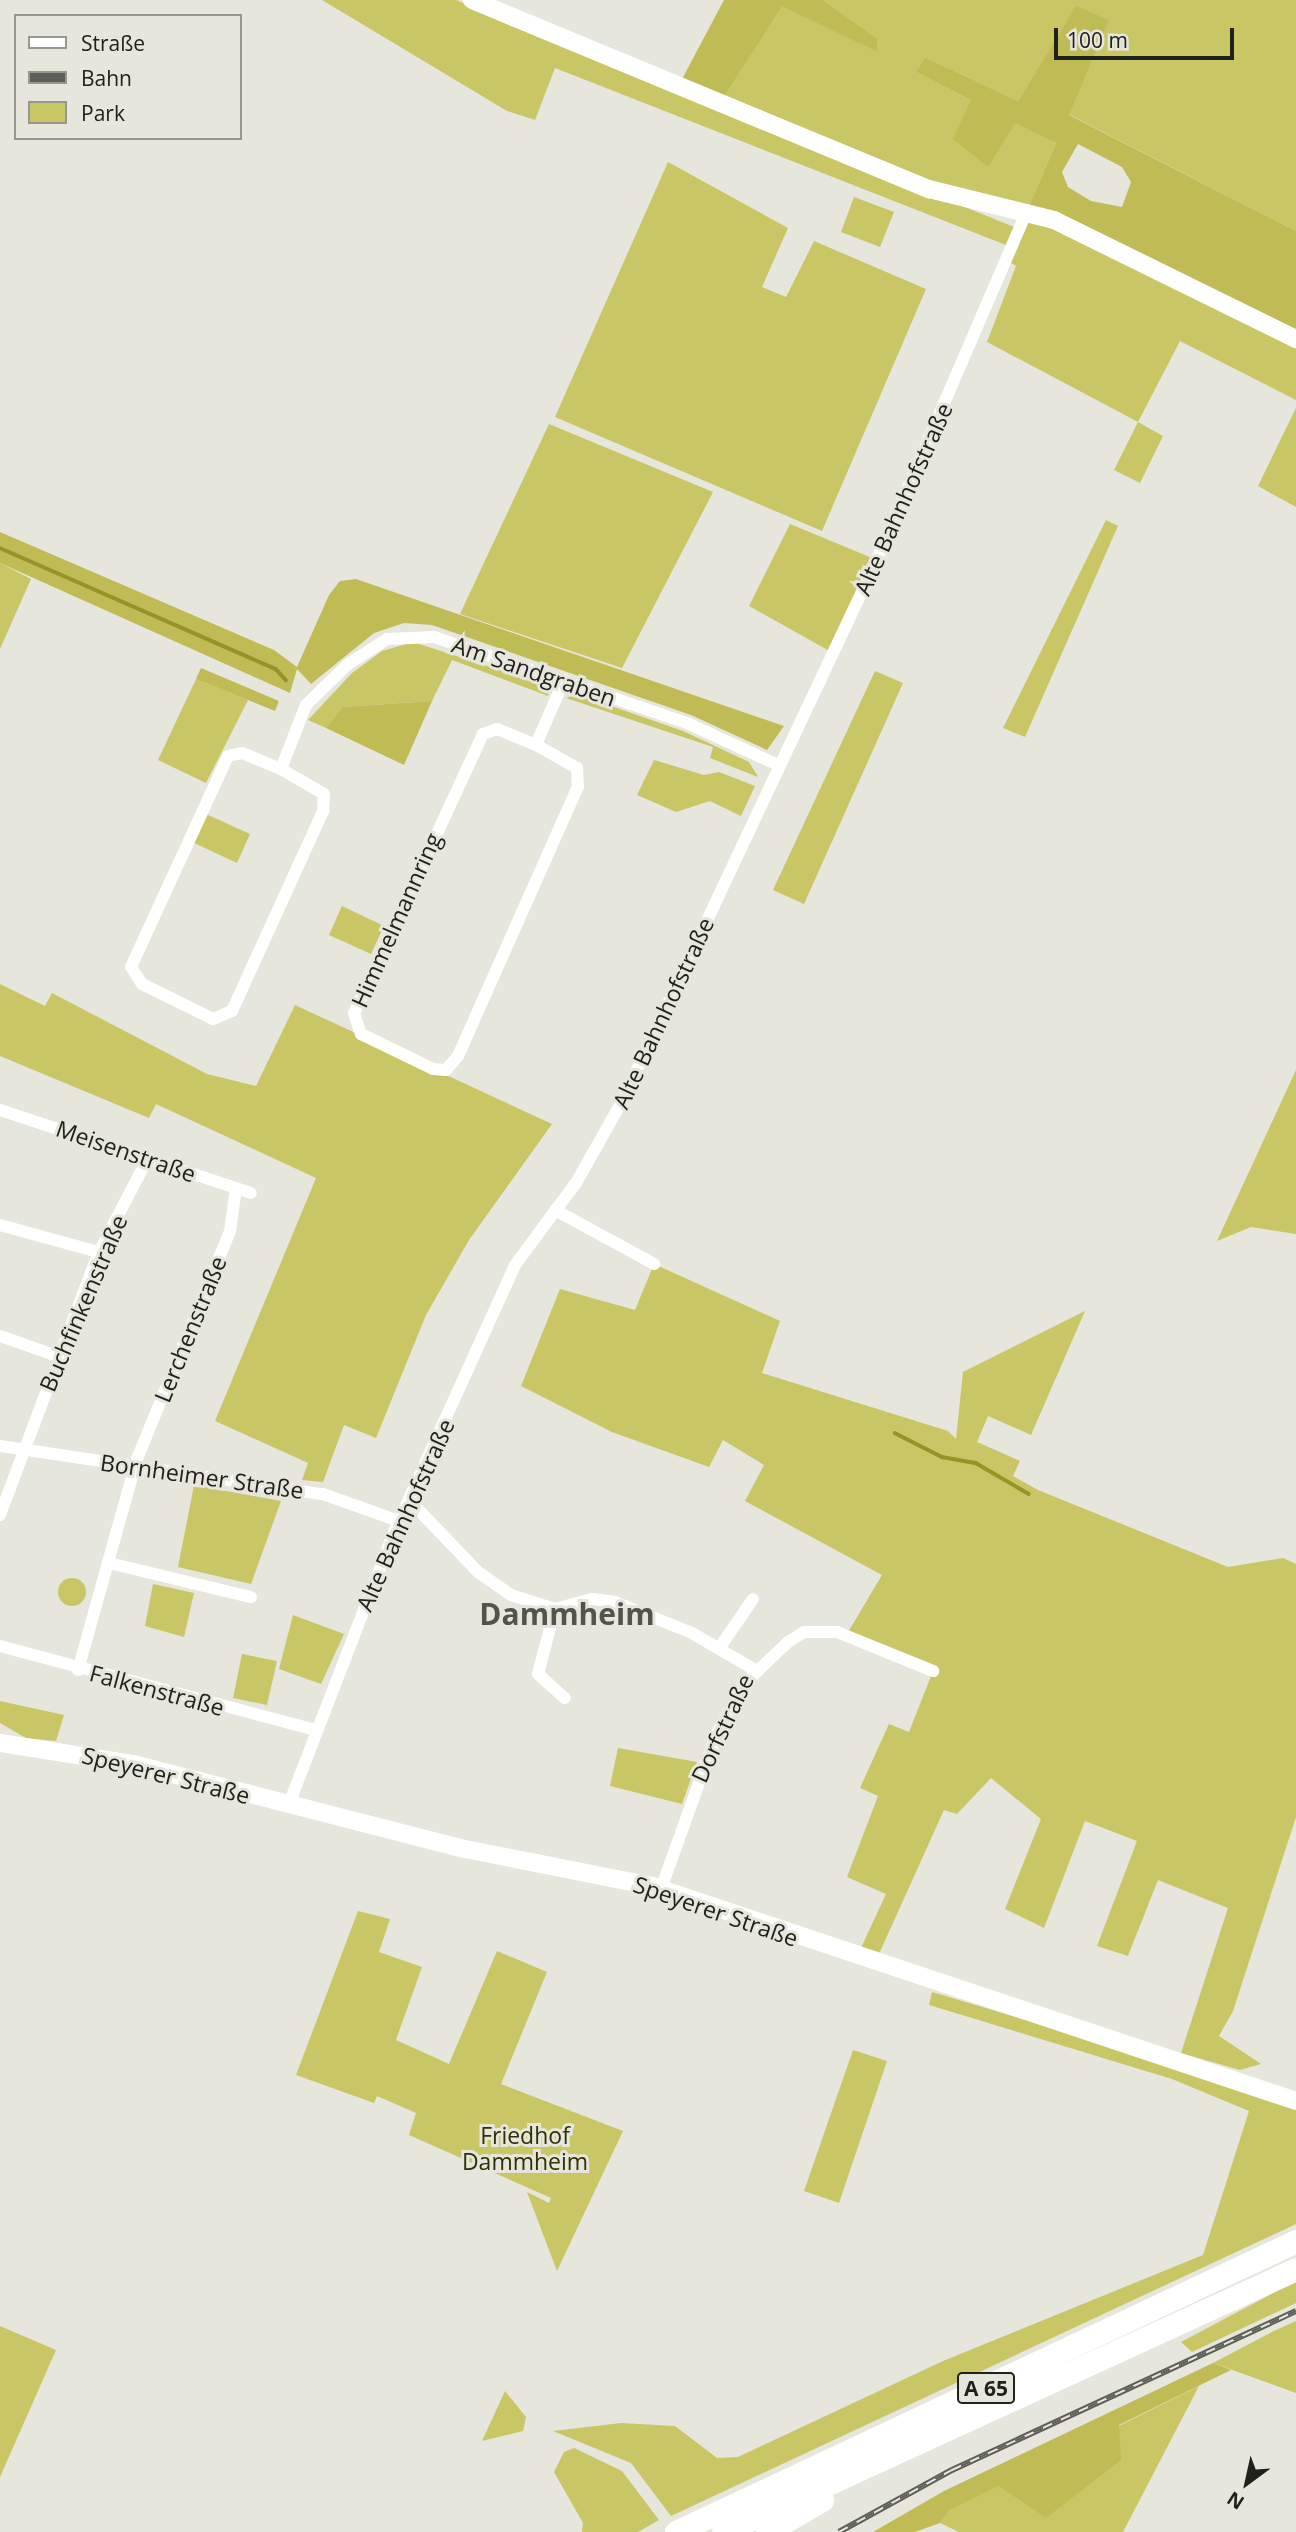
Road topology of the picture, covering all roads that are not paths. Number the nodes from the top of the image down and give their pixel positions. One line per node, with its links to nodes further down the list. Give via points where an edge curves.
1 (472, 0): 2 (street, via 950,196)
2 (1026, 214): 3 (street, via 1061,223); 6 (street, Alte Bahnhofstraße, via 874,566)
3 (1296, 338)
4 (564, 680): 5 (street); 6 (street, Am Sandgraben, via 689,724); 7 (street, Am Sandgraben, via 411,634 358,656 306,705)
5 (536, 745): 5 (street, Himmelmannring, via 574,765 580,781 458,1056 446,1070 433,1069 361,1034 354,1013 482,734 497,729)
6 (776, 764): 12 (street, Alte Bahnhofstraße, via 621,1103)
7 (281, 769): 7 (street, via 324,794 323,811 232,1011 212,1019 142,984 131,967 228,756 242,753)
8 (0, 1110): 9 (street, Meisenstraße)
9 (148, 1158): 10 (street, Meisenstraße); 14 (street, Buchfinkenstraße)
10 (236, 1188): 11 (street, Meisenstraße); 20 (street, Lerchenstraße, via 230,1231)
11 (251, 1193)
12 (555, 1210): 15 (street); 21 (street, Alte Bahnhofstraße, via 515,1265)
13 (0, 1225): 14 (street)
14 (99, 1252): 17 (street, Buchfinkenstraße)
15 (654, 1264)
16 (0, 1336): 17 (street)
17 (57, 1356): 19 (street, Buchfinkenstraße)
18 (0, 1446): 19 (street, Bornheimer Straße)
19 (25, 1450): 20 (street, Bornheimer Straße); 22 (street, Buchfinkenstraße)
20 (134, 1468): 23 (street, Bornheimer Straße, via 341,1498); 24 (street, Lerchenstraße)
21 (410, 1501): 23 (street, Alte Bahnhofstraße); 27 (street, via 490,1582)
22 (0, 1515)
23 (399, 1521): 34 (street, Alte Bahnhofstraße)
24 (109, 1563): 25 (street); 30 (street, Lerchenstraße)
25 (251, 1597)
26 (753, 1599): 29 (street)
27 (555, 1609): 29 (street, Dorfstraße, via 593,1599 615,1602); 33 (street, via 538,1674)
28 (0, 1646): 30 (street, Falkenstraße)
29 (720, 1647): 31 (street, Dorfstraße)
30 (78, 1670): 34 (street, Falkenstraße)
31 (755, 1670): 32 (street, via 799,1634 826,1630); 37 (street, Dorfstraße, via 709,1749)
32 (933, 1671)
33 (565, 1698)
34 (316, 1730): 36 (street, Alte Bahnhofstraße)
35 (0, 1743): 36 (street, Speyerer Straße, via 133,1764)
36 (289, 1804): 37 (street, Speyerer Straße)
37 (661, 1889): 38 (street, Speyerer Straße)
38 (1296, 2101)
39 (1296, 2241): 42 (highway, A 65)
40 (1296, 2269): 41 (highway, A 65)
41 (935, 2434): 43 (highway, A 65); 44 (highway, A 65)
42 (676, 2532)
43 (723, 2532)
44 (767, 2532)

